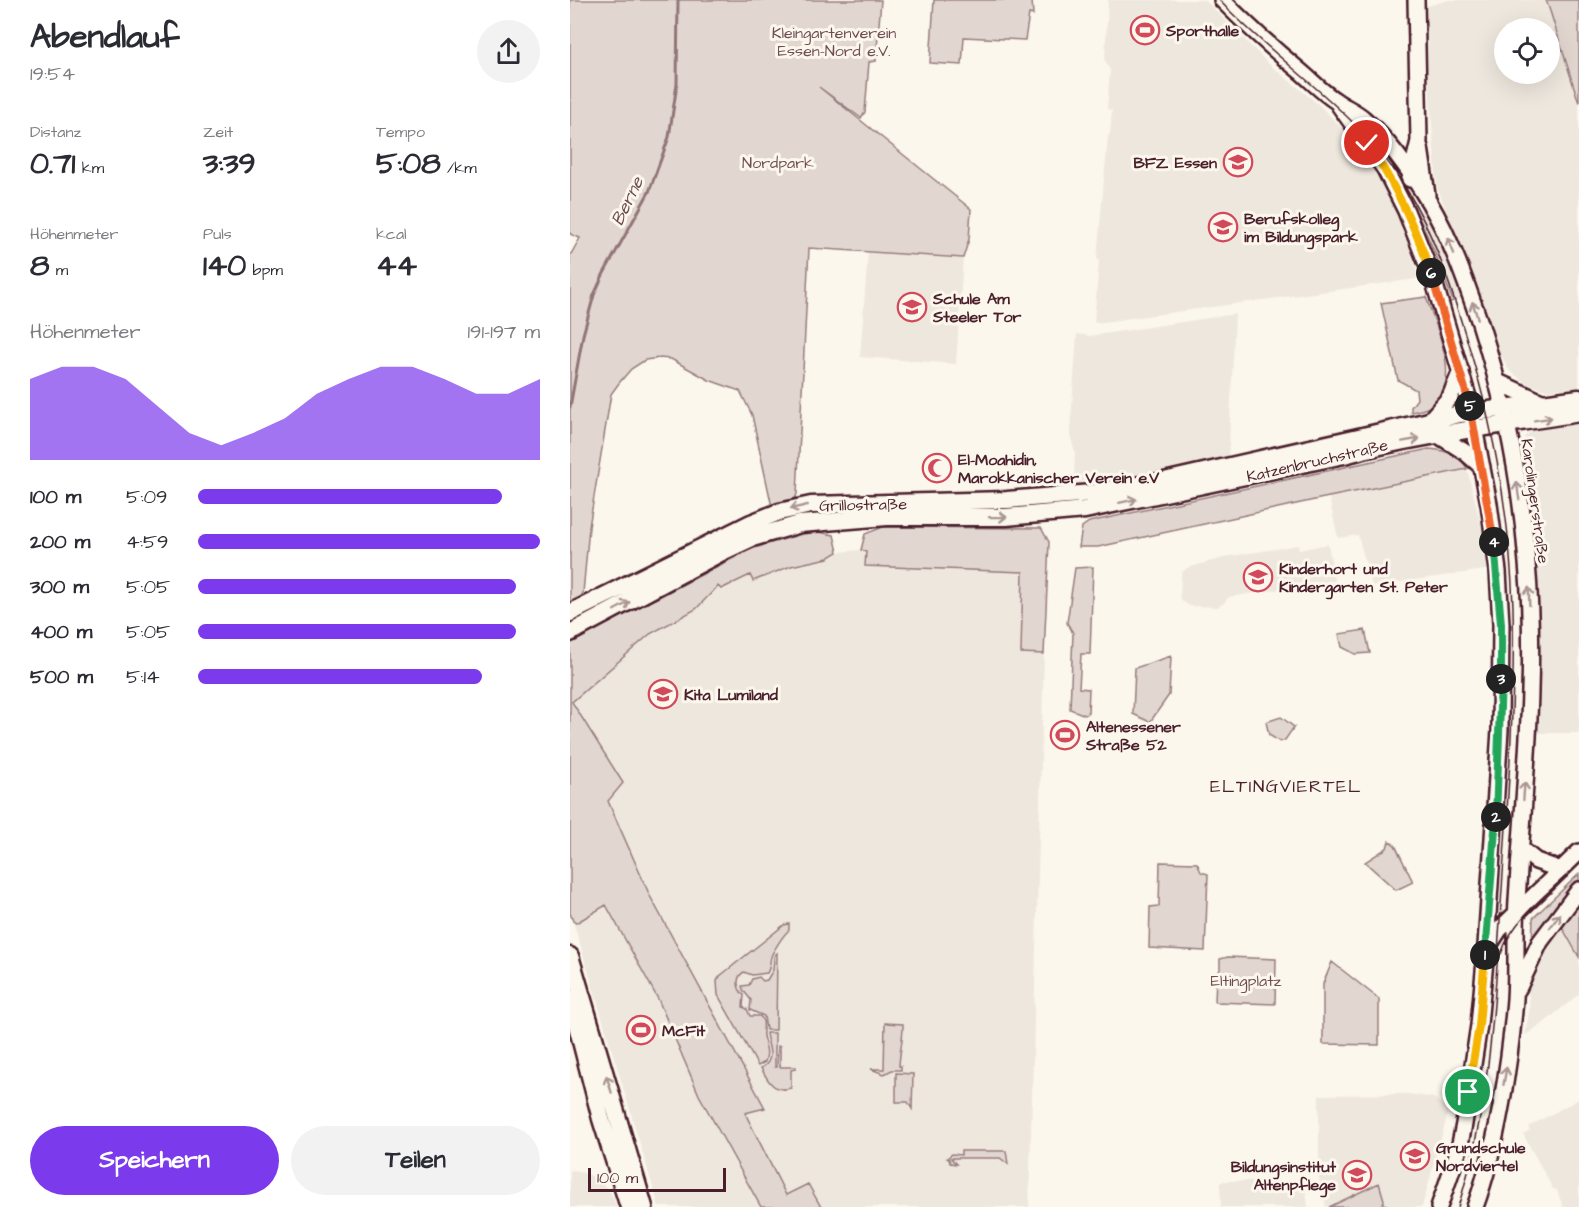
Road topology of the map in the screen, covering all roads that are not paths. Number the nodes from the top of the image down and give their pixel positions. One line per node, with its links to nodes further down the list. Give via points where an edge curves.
1 (1222, 0): 3 (main road)
2 (1416, 0): 4 (main road)
3 (1337, 103): 5 (main road, Karolingerstraße, via 1362,117); 8 (main road, via 1382,165)
4 (1419, 137): 5 (main road); 6 (main road); 7 (main road)
5 (1393, 150): 6 (main road, Karolingerstraße)
6 (1411, 173): 7 (main road, Karolingerstraße); 8 (main road)
7 (1427, 198): 10 (main road, Karolingerstraße, one-way to 7, via 1460,268)
8 (1406, 211): 9 (main road, via 1434,282)
9 (1461, 370): 15 (main road); 16 (main road)
10 (1498, 382): 12 (main road); 14 (main road, Karolingerstraße)
11 (1579, 398): 12 (main road, Katzenbruchstraße)
12 (1544, 403): 14 (main road, Katzenbruchstraße)
13 (1579, 413): 14 (main road, Katzenbruchstraße, one-way to 13)
14 (1505, 417): 15 (main road, Katzenbruchstraße); 22 (main road, Karolingerstraße, one-way to 14, via 1530,622 1525,538)
15 (1473, 420): 16 (main road, Katzenbruchstraße); 17 (main road)
16 (1434, 428): 17 (main road); 18 (main road, Katzenbruchstraße); 19 (main road, Katzenbruchstraße, one-way to 16, via 1344,455)
17 (1482, 467): 27 (main road, via 1498,571 1501,634 1499,765)
18 (1072, 495): 20 (main road, Grillostraße, one-way to 20, via 800,507 751,523)
19 (1056, 513): 21 (main road, Grillostraße, one-way to 19, via 722,552 800,524 843,519)
20 (570, 614)
21 (570, 633)
22 (1521, 849): 24 (main road, via 1536,861); 26 (main road, Karolingerstraße)
23 (1579, 852): 24 (main road)
24 (1561, 870): 26 (main road)
25 (1579, 890): 29 (main road, one-way to 25, via 1540,942)
26 (1517, 912): 27 (main road); 29 (main road, Karolingerstraße)
27 (1486, 950): 31 (main road, via 1464,1124)
28 (570, 956): 34 (main road, one-way to 28)
29 (1515, 994): 32 (main road, one-way to 29, via 1499,1109)
30 (570, 998): 33 (main road, via 601,1119)
31 (1450, 1177): 35 (main road); 36 (main road)
32 (1477, 1205)
33 (629, 1207)
34 (644, 1207)
35 (1439, 1207)
36 (1452, 1207)

